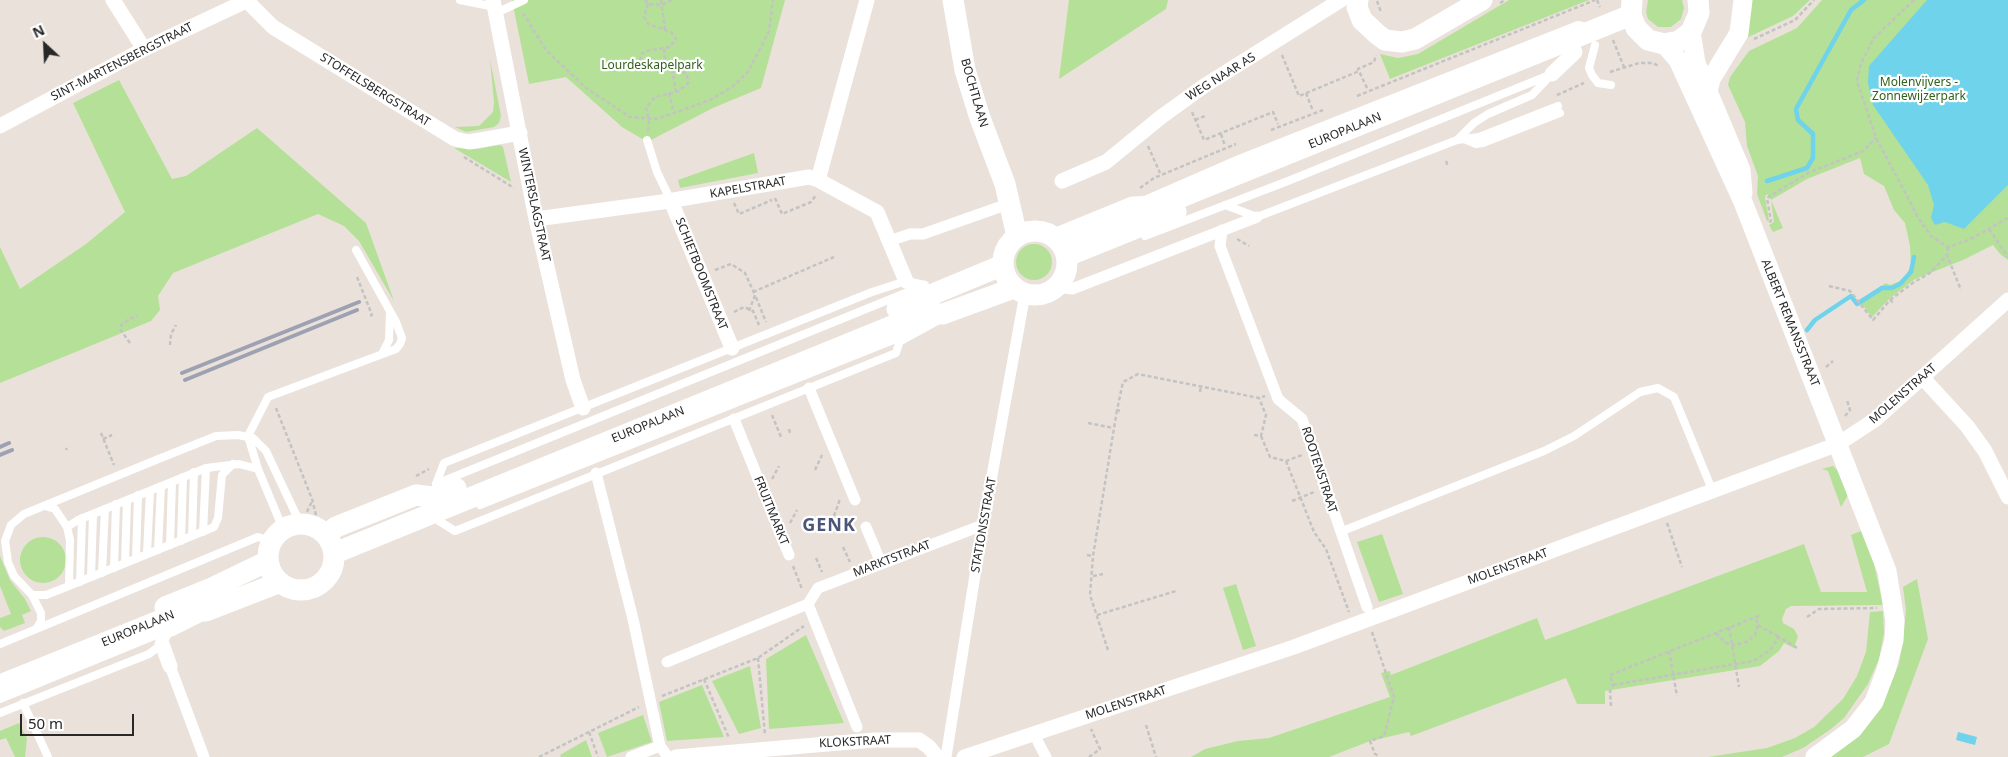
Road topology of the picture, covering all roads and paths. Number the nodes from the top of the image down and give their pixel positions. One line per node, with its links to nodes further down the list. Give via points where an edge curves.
1 (113, 0): 32 (street)
2 (246, 0): 32 (street, SINT-MARTENSBERGSTRAAT); 59 (street, STOFFELSBERGSTRAAT, via 273,27)
3 (460, 0): 22 (lane)
4 (645, 0): 20 (path)
5 (661, 0): 21 (path)
6 (672, 0): 21 (path)
7 (773, 0): 50 (path, via 770,31 748,72 732,87 710,100)
8 (867, 0): 69 (street)
9 (953, 0): 72 (main road, BOCHTLAAN, via 965,70)
10 (1342, 0): 28 (street, WEG NAAR AS)
11 (1358, 0): 13 (main road, via 1362,20 1385,40 1402,42 1415,39)
12 (1377, 0): 24 (path)
13 (1482, 0)
14 (1596, 0): 27 (path); 45 (path)
15 (1743, 0): 44 (street, via 1739,34)
16 (1814, 0): 29 (path, via 1796,20)
17 (1914, 0): 61 (path, via 1874,38 1861,63 1857,81)
18 (1700, 1): 26 (main road, via 1696,24)
19 (520, 2): 22 (lane); 52 (path, via 546,50 586,88 630,117)
20 (648, 4): 21 (path); 25 (path, via 644,17 648,24)
21 (662, 5): 25 (path)
22 (494, 7): 57 (street, WINTERSLAGSTRAAT)
23 (1633, 15): 27 (main road, EUROPALAAN); 30 (main road, EUROPALAAN, via 1648,40)
24 (1385, 18)
25 (665, 30): 31 (path, via 676,39 670,47)
26 (1691, 32): 30 (main road, via 1678,41); 44 (street, ALBERT REMANSSTRAAT)
27 (1599, 35): 34 (path, via 1624,67 1639,63); 38 (street); 39 (lane, via 1589,68 1598,83); 76 (main road, EUROPALAAN, via 1158,206); 88 (main road, EUROPALAAN)
28 (1277, 42): 43 (path, via 1299,96); 46 (street, WEG NAAR AS)
29 (1749, 42)
30 (1664, 44): 44 (street, ALBERT REMANSSTRAAT)
31 (664, 48): 36 (path); 36 (path, via 646,50 640,61 646,70)
32 (144, 49): 55 (street, SINT-MARTENSBERGSTRAAT)
33 (1378, 50): 37 (path, via 1374,62)
34 (1660, 66)
35 (672, 69): 36 (path); 41 (path); 41 (path, via 687,74 688,83)
36 (666, 70)
37 (1359, 71): 40 (path); 43 (path)
38 (1552, 74): 62 (lane, via 1532,96 1488,114 1474,123); 79 (lane)
39 (1611, 84)
40 (1366, 88)
41 (676, 92): 42 (path)
42 (670, 93): 50 (path); 52 (path, via 655,97 646,108)
43 (1306, 93): 49 (path)
44 (1701, 95): 78 (street, ALBERT REMANSSTRAAT, via 1707,138); 78 (street, ALBERT REMANSSTRAAT, via 1741,170)
45 (1357, 96)
46 (1186, 99): 53 (path); 58 (street, WEG NAAR AS)
47 (1323, 110): 56 (path)
48 (1559, 110): 62 (lane, via 1479,137)
49 (1313, 111)
50 (674, 114): 52 (path)
51 (1205, 116): 53 (path)
52 (649, 120)
53 (1195, 120): 60 (path, via 1204,140)
54 (1278, 124): 60 (path, via 1273,112)
55 (0, 126)
56 (1271, 130)
57 (520, 133): 59 (street, STOFFELSBERGSTRAAT, via 469,142); 83 (street, WINTERSLAGSTRAAT)
58 (1142, 133): 68 (path); 70 (street, WEG NAAR AS, via 1106,162)
59 (445, 134): 71 (path, via 450,148)
60 (1221, 134): 65 (path)
61 (1876, 138): 84 (path, via 1863,151 1808,173 1767,198 1771,221); 91 (path, via 1930,236)
62 (1460, 139): 81 (lane)
63 (647, 140): 77 (lane)
64 (1236, 144): 76 (path, via 1154,178)
65 (1225, 146)
66 (1446, 161): 67 (path)
67 (1448, 167)
68 (1160, 173)
69 (818, 180): 77 (street, KAPELSTRAAT, via 809,177); 90 (street, KAPELSTRAAT, via 877,212)
70 (1062, 181)
71 (515, 189)
72 (1006, 194): 87 (main road, BOCHTLAAN, via 1018,200); 90 (street, via 923,234 910,234)
73 (773, 195): 75 (path)
74 (816, 196): 75 (path, via 811,202 782,214)
75 (775, 199): 80 (path, via 739,214)
76 (1135, 199): 89 (main road, EUROPALAAN)
77 (671, 201): 83 (street, KAPELSTRAAT); 124 (street, SCHIETBOOMSTRAAT)
78 (1743, 202): 151 (street, ALBERT REMANSSTRAAT)
79 (1225, 205): 81 (lane); 88 (lane, via 1138,239)
80 (737, 210)
81 (1257, 217): 86 (street)
82 (2008, 218): 85 (path)
83 (536, 220): 136 (street, WINTERSLAGSTRAAT, via 573,380)
84 (1766, 224)
85 (1988, 229): 91 (path, via 1969,240); 96 (path)
86 (1222, 230): 104 (street, via 1072,289); 132 (street, ROOTENSTRAAT, via 1220,246)
87 (1025, 233): 89 (main road, via 1041,231); 97 (main road, via 1006,249)
88 (1120, 234): 94 (main road, EUROPALAAN)
89 (1057, 238): 94 (main road)
90 (889, 241): 101 (street, KAPELSTRAAT)
91 (1948, 246): 93 (path)
92 (356, 250): 113 (lane)
93 (1947, 255): 100 (path, via 1930,273); 106 (path)
94 (1067, 256): 104 (main road, via 1068,268)
95 (834, 257): 107 (path)
96 (2006, 257)
97 (1003, 265): 105 (main road, EUROPALAAN); 108 (main road)
98 (354, 270): 117 (path, via 372,315)
99 (716, 270): 107 (path, via 731,264 746,273)
100 (1916, 280): 102 (path); 109 (path)
101 (906, 281): 105 (lane); 124 (lane)
102 (1918, 285)
103 (1829, 286): 109 (path, via 1850,291 1873,320)
104 (1057, 287): 108 (main road, EUROPALAAN)
105 (934, 288): 162 (lane, EUROPALAAN); 167 (main road, EUROPALAAN, via 433,497)
106 (1960, 290)
107 (754, 294): 112 (path); 118 (path)
108 (1021, 300): 115 (main road, EUROPALAAN); 181 (street, STATIONSSTRAAT)
109 (1890, 300): 111 (path)
110 (2008, 300): 128 (street, MOLENSTRAAT)
111 (1894, 303)
112 (749, 310): 114 (path, via 744,307); 120 (path)
113 (390, 312): 125 (lane, via 389,340); 125 (lane, via 402,338 396,349)
114 (731, 313)
115 (944, 314): 121 (street, EUROPALAAN); 190 (main road, EUROPALAAN, via 924,313)
116 (137, 315): 122 (path, via 122,324 120,329)
117 (368, 317)
118 (766, 322)
119 (176, 325): 123 (path)
120 (761, 329)
121 (901, 337): 130 (lane, EUROPALAAN, via 896,353); 176 (lane, EUROPALAAN)
122 (130, 343)
123 (170, 345)
124 (732, 348): 136 (lane)
125 (382, 352): 147 (lane, via 268,397)
126 (1833, 361): 127 (path)
127 (1826, 367)
128 (1922, 378): 151 (street, MOLENSTRAAT, via 1876,419); 169 (street, via 1967,426 1985,451)
129 (1201, 386): 131 (path); 133 (path); 141 (path, via 1138,374 1122,382)
130 (810, 391): 139 (lane, EUROPALAAN); 172 (street)
131 (1200, 392)
132 (1275, 392): 133 (path); 152 (street, ROOTENSTRAAT, via 1278,399 1302,419)
133 (1259, 398): 148 (path, via 1266,415)
134 (1847, 400): 138 (path, via 1850,410)
135 (275, 405): 188 (path, via 312,500)
136 (583, 408): 162 (lane, via 444,462)
137 (770, 411): 149 (path)
138 (1844, 416)
139 (734, 419): 159 (lane, EUROPALAAN); 195 (street, FRUITMARKT)
140 (1088, 423): 141 (path)
141 (1113, 428): 197 (path)
142 (789, 429): 144 (path)
143 (101, 433): 150 (path)
144 (790, 433)
145 (112, 435): 150 (path)
146 (1254, 435): 148 (path)
147 (248, 436): 157 (lane); 175 (lane, via 216,436); 188 (lane, via 266,452)
148 (1261, 436): 153 (path, via 1270,457)
149 (781, 437)
150 (103, 439): 155 (path)
151 (1838, 444): 165 (street, MOLENSTRAAT); 276 (street, ALBERT REMANSSTRAAT, via 1888,571 1894,608 1894,640 1874,702 1853,729)
152 (1313, 451): 153 (path); 185 (street, ROOTENSTRAAT)
153 (1286, 461): 170 (path)
154 (234, 464): 156 (lane); 157 (lane); 186 (lane, via 222,476 218,518 214,527)
155 (114, 465)
156 (206, 468): 158 (lane); 186 (lane)
157 (258, 469): 188 (lane)
158 (194, 472): 160 (lane); 187 (lane)
159 (596, 473): 180 (lane, EUROPALAAN, via 455,531); 248 (street)
160 (183, 477): 161 (lane); 189 (lane)
161 (172, 482): 163 (lane); 191 (lane)
162 (436, 484): 167 (street, EUROPALAAN)
163 (161, 486): 164 (lane); 193 (lane)
164 (150, 491): 166 (lane); 194 (lane)
165 (1713, 492): 185 (lane, via 1674,397 1658,388 1640,392 1574,436 1544,451); 216 (street, MOLENSTRAAT)
166 (138, 495): 171 (lane); 198 (lane)
167 (416, 495): 188 (main road, EUROPALAAN)
168 (1308, 495): 170 (path)
169 (2008, 497)
170 (1301, 498): 173 (path); 219 (path, via 1314,532 1326,549)
171 (127, 500): 174 (lane); 199 (lane)
172 (855, 500)
173 (1292, 501)
174 (116, 504): 177 (lane); 202 (lane)
175 (45, 506): 183 (lane, via 55,509); 212 (lane, via 19,517 6,537 11,571)
176 (475, 507)
177 (105, 509): 178 (lane); 203 (lane)
178 (94, 514): 179 (lane); 207 (lane)
179 (82, 518): 183 (lane); 208 (lane)
180 (444, 519): 190 (street, EUROPALAAN, via 390,540)
181 (983, 524): 200 (street, MARKTSTRAAT); 271 (street, STATIONSSTRAAT)
182 (1668, 526): 201 (path)
183 (67, 527): 210 (lane, via 70,540)
184 (866, 527): 200 (street)
185 (1340, 531): 216 (street, ROOTENSTRAAT)
186 (203, 532): 187 (lane)
187 (192, 536): 189 (lane)
188 (300, 539): 190 (main road, EUROPALAAN); 209 (main road, via 270,570); 209 (main road, via 331,572 318,586 300,591); 225 (lane, via 258,537); 240 (main road, EUROPALAAN, via 212,588)
189 (181, 541): 191 (lane)
190 (354, 544)
191 (170, 545): 193 (lane)
192 (843, 547): 204 (path)
193 (158, 550): 194 (lane)
194 (147, 554): 198 (lane)
195 (789, 555): 213 (path, FRUITMARKT)
196 (1087, 555): 197 (path)
197 (1094, 556): 206 (path)
198 (136, 559): 199 (lane)
199 (125, 564): 202 (lane)
200 (881, 564): 204 (street, MARKTSTRAAT)
201 (1682, 567)
202 (114, 568): 203 (lane)
203 (102, 572): 207 (lane)
204 (855, 573): 213 (street, MARKTSTRAAT, via 818,588)
205 (1102, 574): 206 (path)
206 (1093, 576): 217 (path, via 1090,595)
207 (91, 577): 208 (lane)
208 (80, 582): 210 (lane)
209 (278, 583): 215 (main road, EUROPALAAN)
210 (69, 586): 212 (lane, via 46,595)
211 (1176, 591): 217 (path)
212 (32, 595): 225 (lane, via 42,615)
213 (808, 604): 222 (street); 237 (street)
214 (1883, 608): 221 (path, via 1819,609)
215 (206, 611): 226 (street); 243 (main road, EUROPALAAN, via 186,610)
216 (1369, 612): 256 (street, MOLENSTRAAT, via 1233,668)
217 (1097, 615): 234 (path)
218 (1761, 615): 220 (path)
219 (1350, 616)
220 (1756, 617): 223 (path); 224 (path)
221 (1807, 617)
222 (814, 620): 236 (path); 253 (street)
223 (1758, 625): 228 (path); 232 (path, via 1755,635 1746,642)
224 (1729, 627): 227 (path); 232 (path)
225 (36, 629): 230 (lane)
226 (171, 629): 231 (lane); 247 (lane)
227 (1716, 633): 232 (path, via 1726,643); 235 (path)
228 (1779, 637): 233 (path); 238 (path, via 1764,656)
229 (1374, 640): 261 (path, via 1394,697 1384,736 1370,742)
230 (0, 644)
231 (162, 644): 239 (street); 249 (lane, via 149,654)
232 (1732, 644): 238 (path)
233 (1798, 648)
234 (1108, 650)
235 (1669, 651): 241 (path); 244 (path, via 1610,674)
236 (758, 658): 242 (path); 257 (path)
237 (667, 662)
238 (1735, 664): 241 (path); 245 (path)
239 (170, 666): 263 (street)
240 (0, 672)
241 (1673, 675): 244 (path); 246 (path)
242 (704, 680): 248 (path); 258 (path)
243 (0, 685)
244 (1614, 685): 250 (path, via 1610,691)
245 (1739, 687)
246 (1677, 696)
247 (0, 699)
248 (650, 701): 255 (path); 259 (street)
249 (23, 703): 251 (lane); 262 (lane)
250 (1611, 706)
251 (0, 713)
252 (1146, 725): 275 (path)
253 (857, 727)
254 (1091, 730): 274 (path, via 1100,749)
255 (589, 732): 260 (path); 266 (path)
256 (1037, 737): 272 (street, MOLENSTRAAT); 273 (street)
257 (765, 739)
258 (730, 741)
259 (660, 746): 267 (street); 268 (street)
260 (548, 752): 264 (path); 265 (path)
261 (1379, 756)
262 (48, 757)
263 (204, 757)
264 (539, 757)
265 (551, 757)
266 (598, 757)
267 (631, 757)
268 (668, 757)
269 (676, 757): 270 (street, KLOKSTRAAT, via 874,740 919,740 929,746)
270 (937, 757)
271 (946, 757)
272 (964, 757)
273 (1046, 757)
274 (1089, 757)
275 (1156, 757)
276 (1815, 757)

